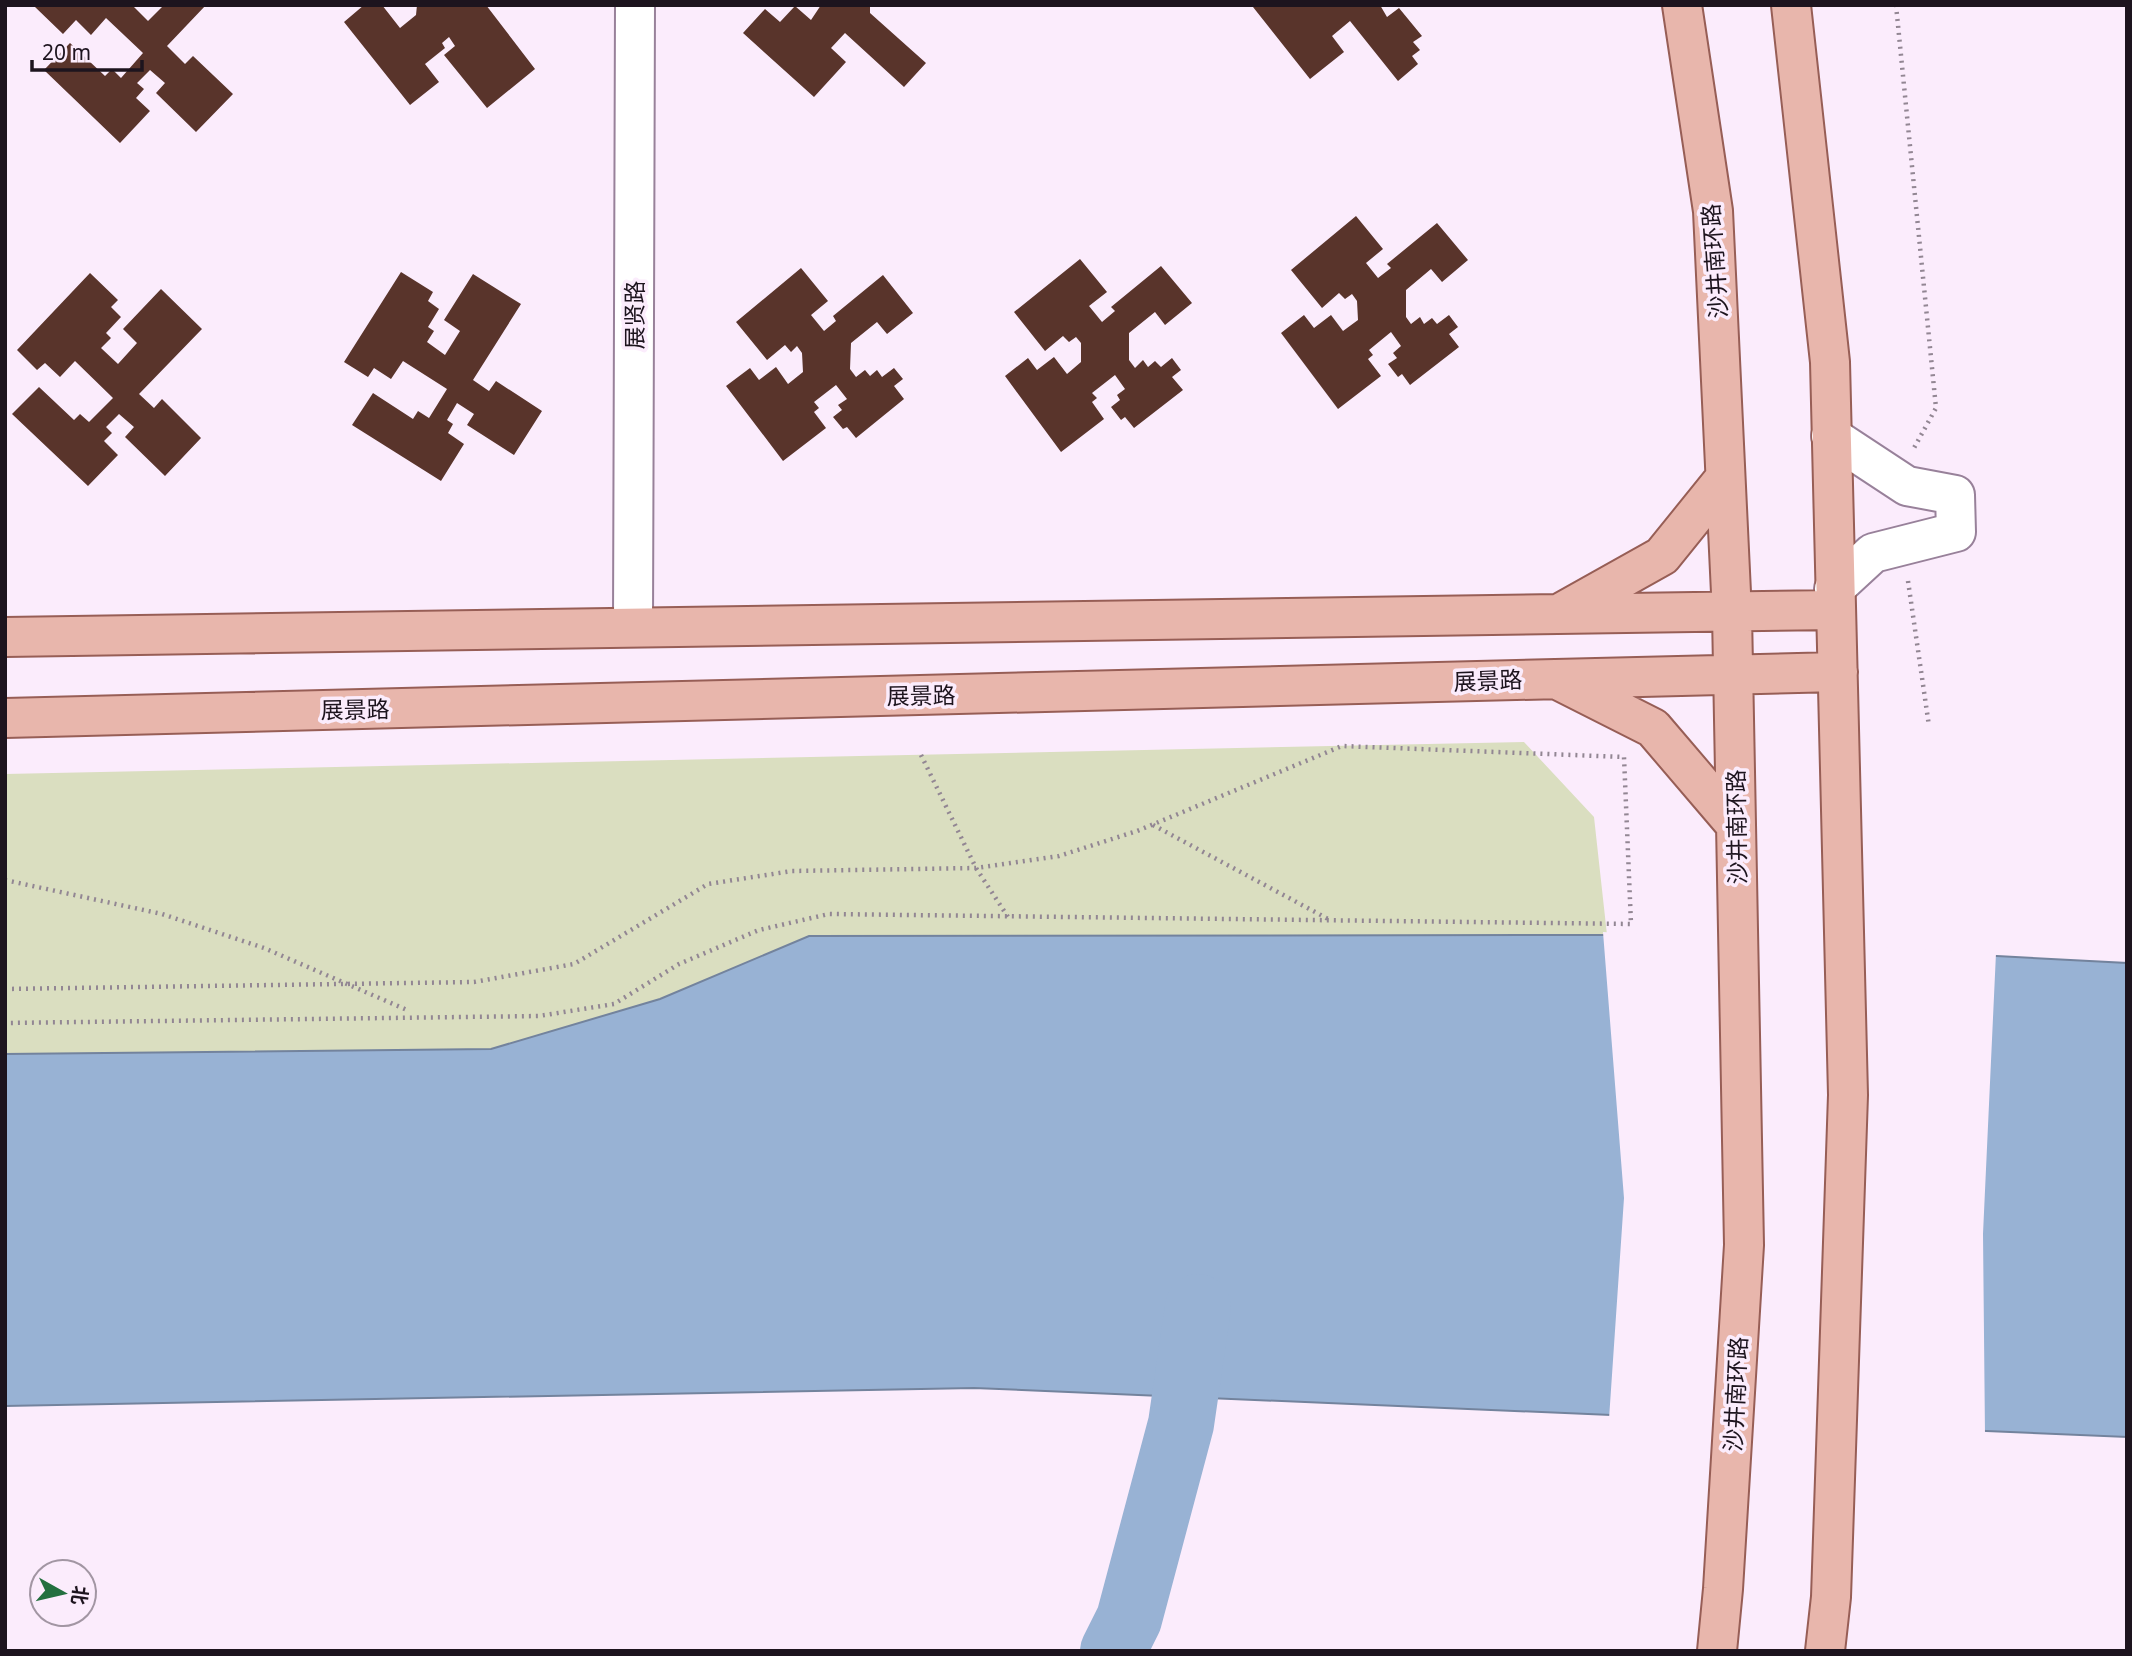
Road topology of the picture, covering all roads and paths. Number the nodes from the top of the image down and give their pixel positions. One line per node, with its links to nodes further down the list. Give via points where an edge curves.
1 (635, 5): 12 (street, 展贤路)
2 (1682, 5): 6 (main road, 沙井南环路, via 1713,211)
3 (1791, 5): 5 (main road, via 1830,362)
4 (1896, 5): 7 (path, via 1936,408 1908,460)
5 (1831, 436): 7 (street); 9 (main road)
6 (1726, 478): 10 (main road, via 1662,555); 11 (main road, 沙井南环路)
7 (1907, 486): 8 (street, via 1955,495 1956,532)
8 (1906, 543): 9 (street, via 1873,553); 18 (path)
9 (1835, 599): 11 (main road); 15 (main road)
10 (1559, 614): 11 (main road); 12 (main road)
11 (1732, 614): 14 (main road, 沙井南环路)
12 (633, 626): 13 (main road)
13 (5, 638)
14 (1733, 672): 15 (main road, 展景路); 16 (main road, 展景路); 20 (main road, 沙井南环路)
15 (1838, 672): 30 (main road, via 1848,1096 1831,1597)
16 (1555, 678): 17 (main road, 展景路); 20 (main road, via 1653,728)
17 (5, 718)
18 (1928, 726)
19 (921, 755): 22 (path)
20 (1735, 824): 29 (main road, 沙井南环路, via 1744,1245)
21 (1152, 825): 22 (path, via 1059,856); 25 (path); 25 (path, via 1342,747 1624,757 1631,924)
22 (976, 868): 24 (path); 26 (path, via 792,871 709,884 574,964 474,982)
23 (5, 880): 27 (path, bridge, via 162,914 264,948)
24 (1008, 917): 25 (path); 28 (path, via 829,914 759,930 679,964 614,1004 539,1016)
25 (1332, 921)
26 (5, 989)
27 (407, 1010)
28 (5, 1023)
29 (1717, 1651)
30 (1825, 1651)

